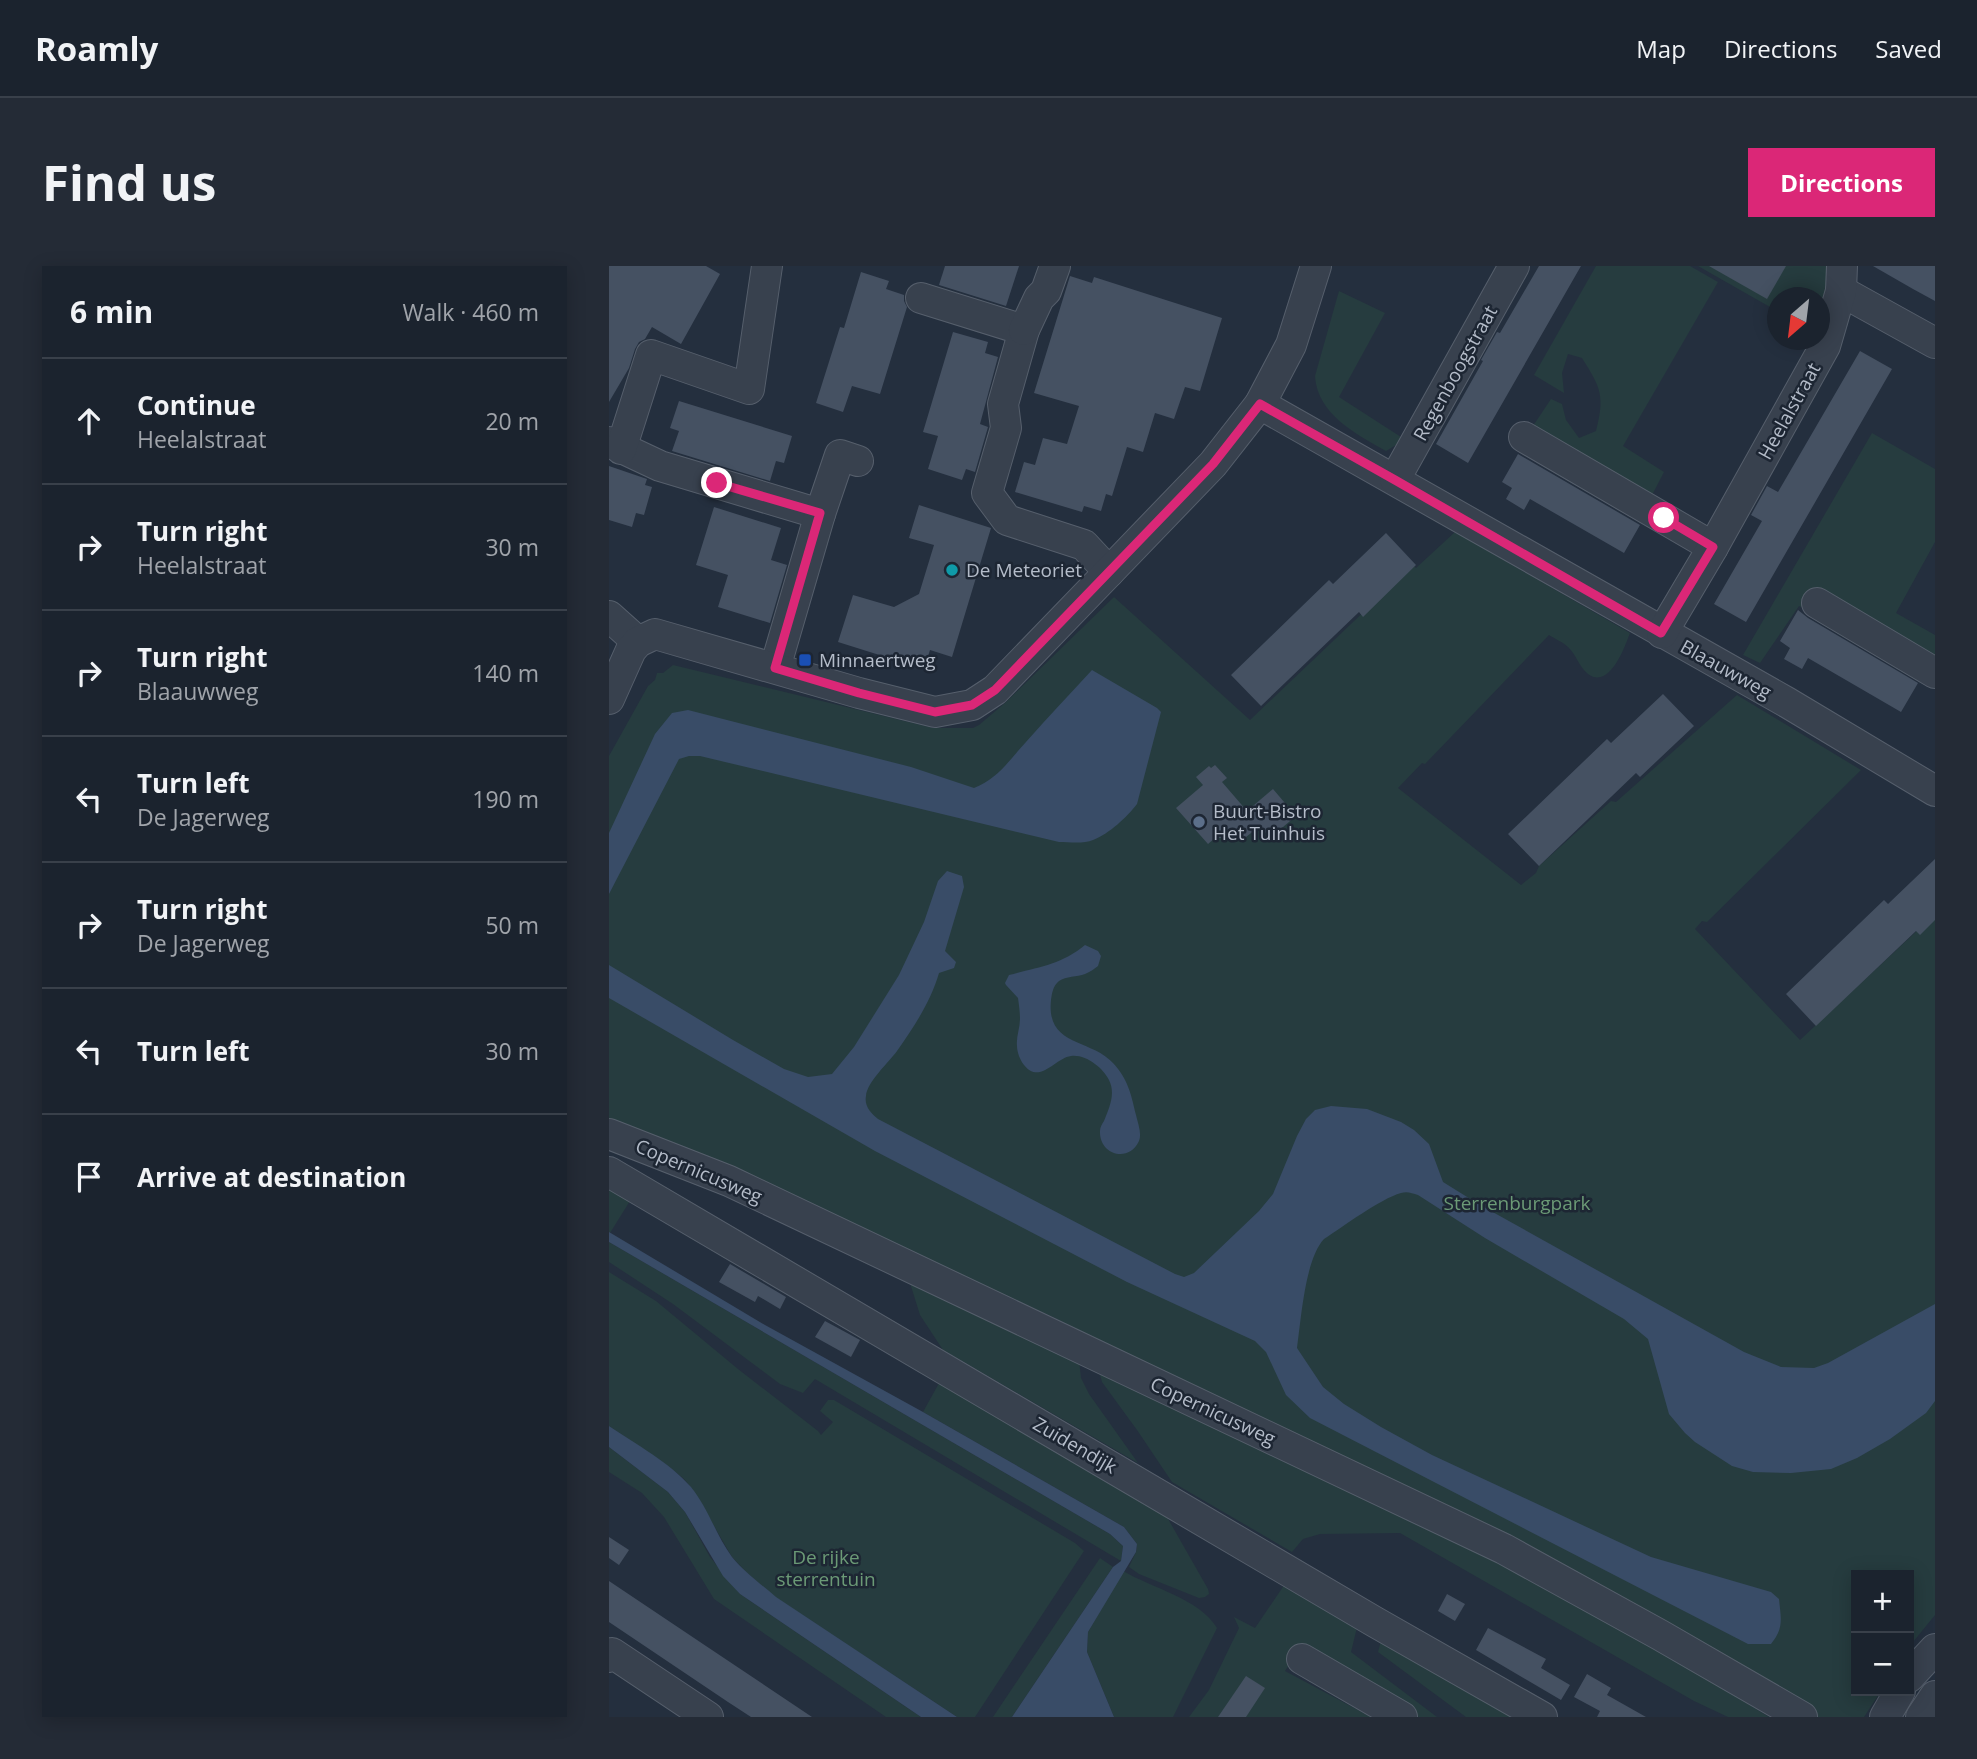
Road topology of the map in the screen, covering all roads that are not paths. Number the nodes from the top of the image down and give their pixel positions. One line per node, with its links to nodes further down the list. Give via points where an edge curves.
1 (767, 266): 11 (street, via 749,389 651,355)
2 (1055, 266): 7 (street)
3 (1316, 266): 9 (street, via 1291,345)
4 (1514, 266): 13 (street, Regenboogstraat)
5 (1842, 279): 8 (street); 15 (street, Heelalstraat, via 1825,346)
6 (921, 298): 7 (street)
7 (1024, 330): 16 (street, via 1003,404 1006,428 987,493 1007,520 1084,545)
8 (1935, 342)
9 (1260, 404): 13 (street, Blaauwweg); 16 (street, via 1213,464)
10 (1524, 437): 15 (street)
11 (615, 446): 14 (street, via 660,466)
12 (858, 461): 14 (street, via 840,455)
13 (1395, 480): 19 (street, Blaauwweg)
14 (820, 513): 21 (street)
15 (1713, 547): 19 (street, Heelalstraat)
16 (1109, 572): 21 (street, via 995,690 972,705 935,712)
17 (1817, 603): 22 (street)
18 (609, 616): 20 (street)
19 (1661, 633): 24 (street, Blaauwweg)
20 (638, 642): 21 (street, via 655,634); 23 (street)
21 (775, 668)
22 (1935, 673)
23 (609, 699)
24 (1935, 791)
25 (609, 1134): 36 (street, Copernicusweg, via 729,1181 1504,1549)
26 (609, 1172): 35 (street, Zuidendijk)
27 (1935, 1648): 30 (street)
28 (610, 1653): 33 (street)
29 (1302, 1660): 34 (street)
30 (1914, 1671)
31 (1897, 1696): 37 (street)
32 (1935, 1696): 38 (street)
33 (708, 1717)
34 (1402, 1717)
35 (1542, 1717)
36 (1802, 1717)
37 (1885, 1717)
38 (1921, 1717)

